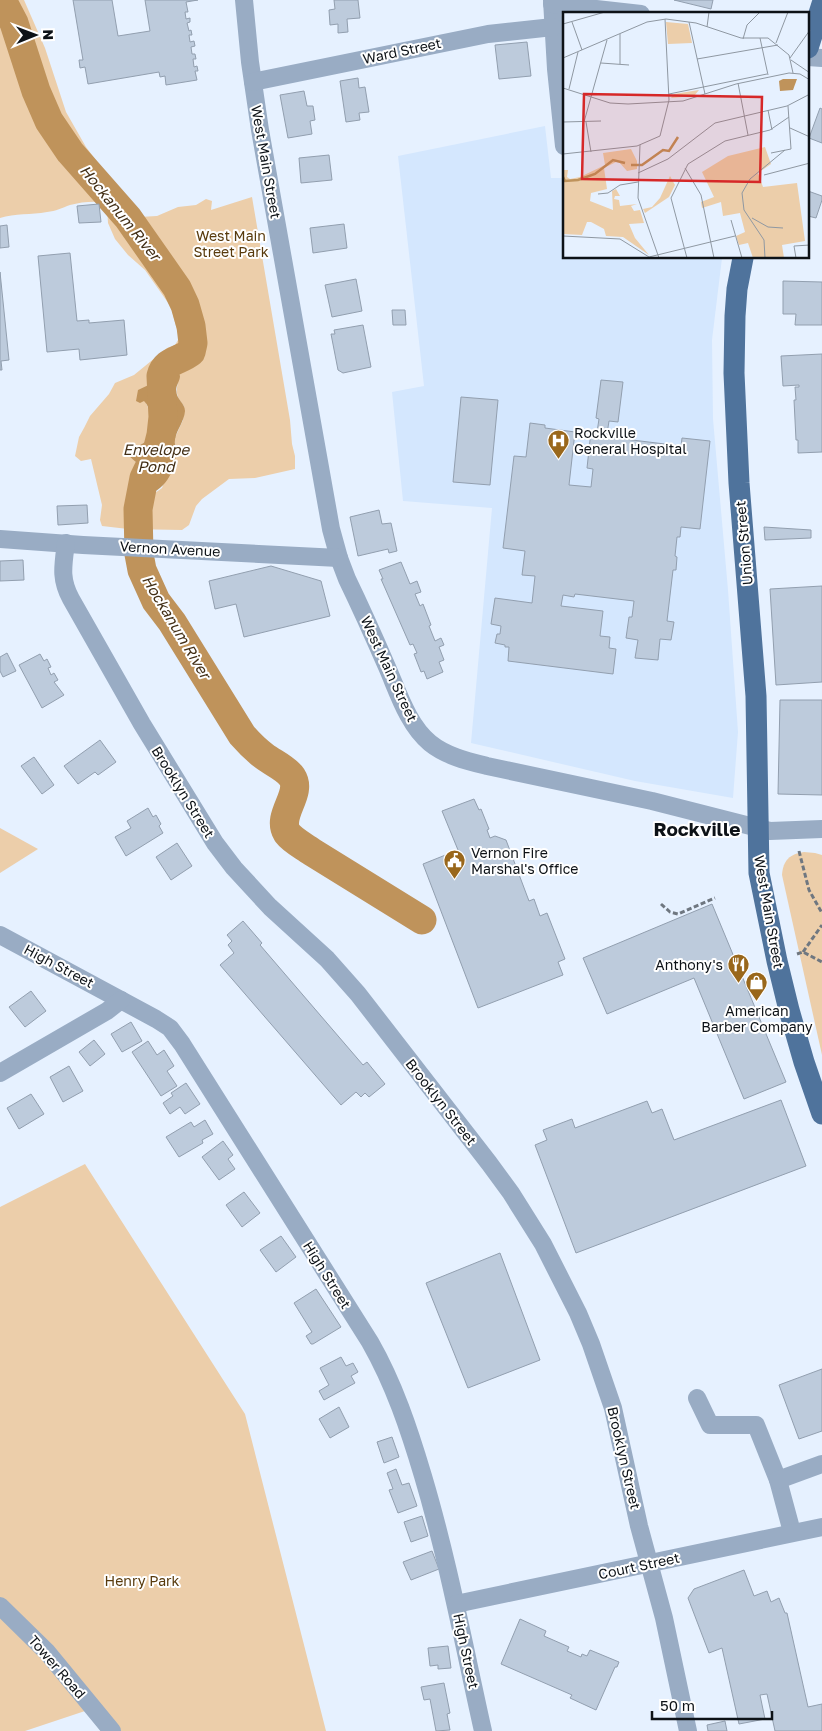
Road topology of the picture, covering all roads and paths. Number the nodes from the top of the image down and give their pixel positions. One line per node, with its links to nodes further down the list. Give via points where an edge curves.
1 (244, 0): 7 (street, West Main Street)
2 (552, 2): 4 (street); 5 (street)
3 (822, 4): 6 (main road)
4 (625, 12)
5 (553, 27): 7 (street, Ward Street, via 488,34); 8 (street)
6 (810, 42)
7 (252, 82): 12 (street, West Main Street, via 318,458)
8 (563, 135)
9 (743, 259): 13 (main road, Union Street, via 737,289 734,373 756,696)
10 (0, 539): 11 (street, Vernon Avenue)
11 (66, 543): 12 (street, Vernon Avenue); 32 (street, Brooklyn Street, via 63,576 66,591 206,830 254,890 327,959 358,994 495,1170 543,1244 578,1313 604,1377)
12 (339, 558): 13 (street, West Main Street, via 406,710 421,734 437,748 470,762 652,801)
13 (758, 828): 14 (street, via 779,832); 26 (main road, West Main Street, via 759,873 777,961 797,1040)
14 (822, 829)
15 (799, 851): 18 (path, via 809,890)
16 (715, 898): 17 (path, via 678,914)
17 (661, 904)
18 (822, 913)
19 (822, 925): 21 (path)
20 (0, 935): 24 (street, High Street)
21 (803, 952): 22 (path); 23 (path)
22 (797, 954)
23 (822, 962)
24 (121, 1000): 25 (street, via 107,1012); 33 (street, High Street, via 164,1023 182,1044 376,1354 395,1392 417,1456)
25 (0, 1074)
26 (822, 1114)
27 (697, 1398): 29 (street, via 710,1425 756,1425)
28 (822, 1464): 29 (street)
29 (778, 1480): 31 (street)
30 (822, 1527): 31 (street, Court Street)
31 (792, 1532): 32 (street, Court Street)
32 (650, 1564): 33 (street, Court Street); 37 (street, Brooklyn Street)
33 (456, 1604): 36 (street, High Street)
34 (0, 1606): 35 (street, Tower Road, via 47,1652)
35 (112, 1731)
36 (483, 1731)
37 (688, 1731)

